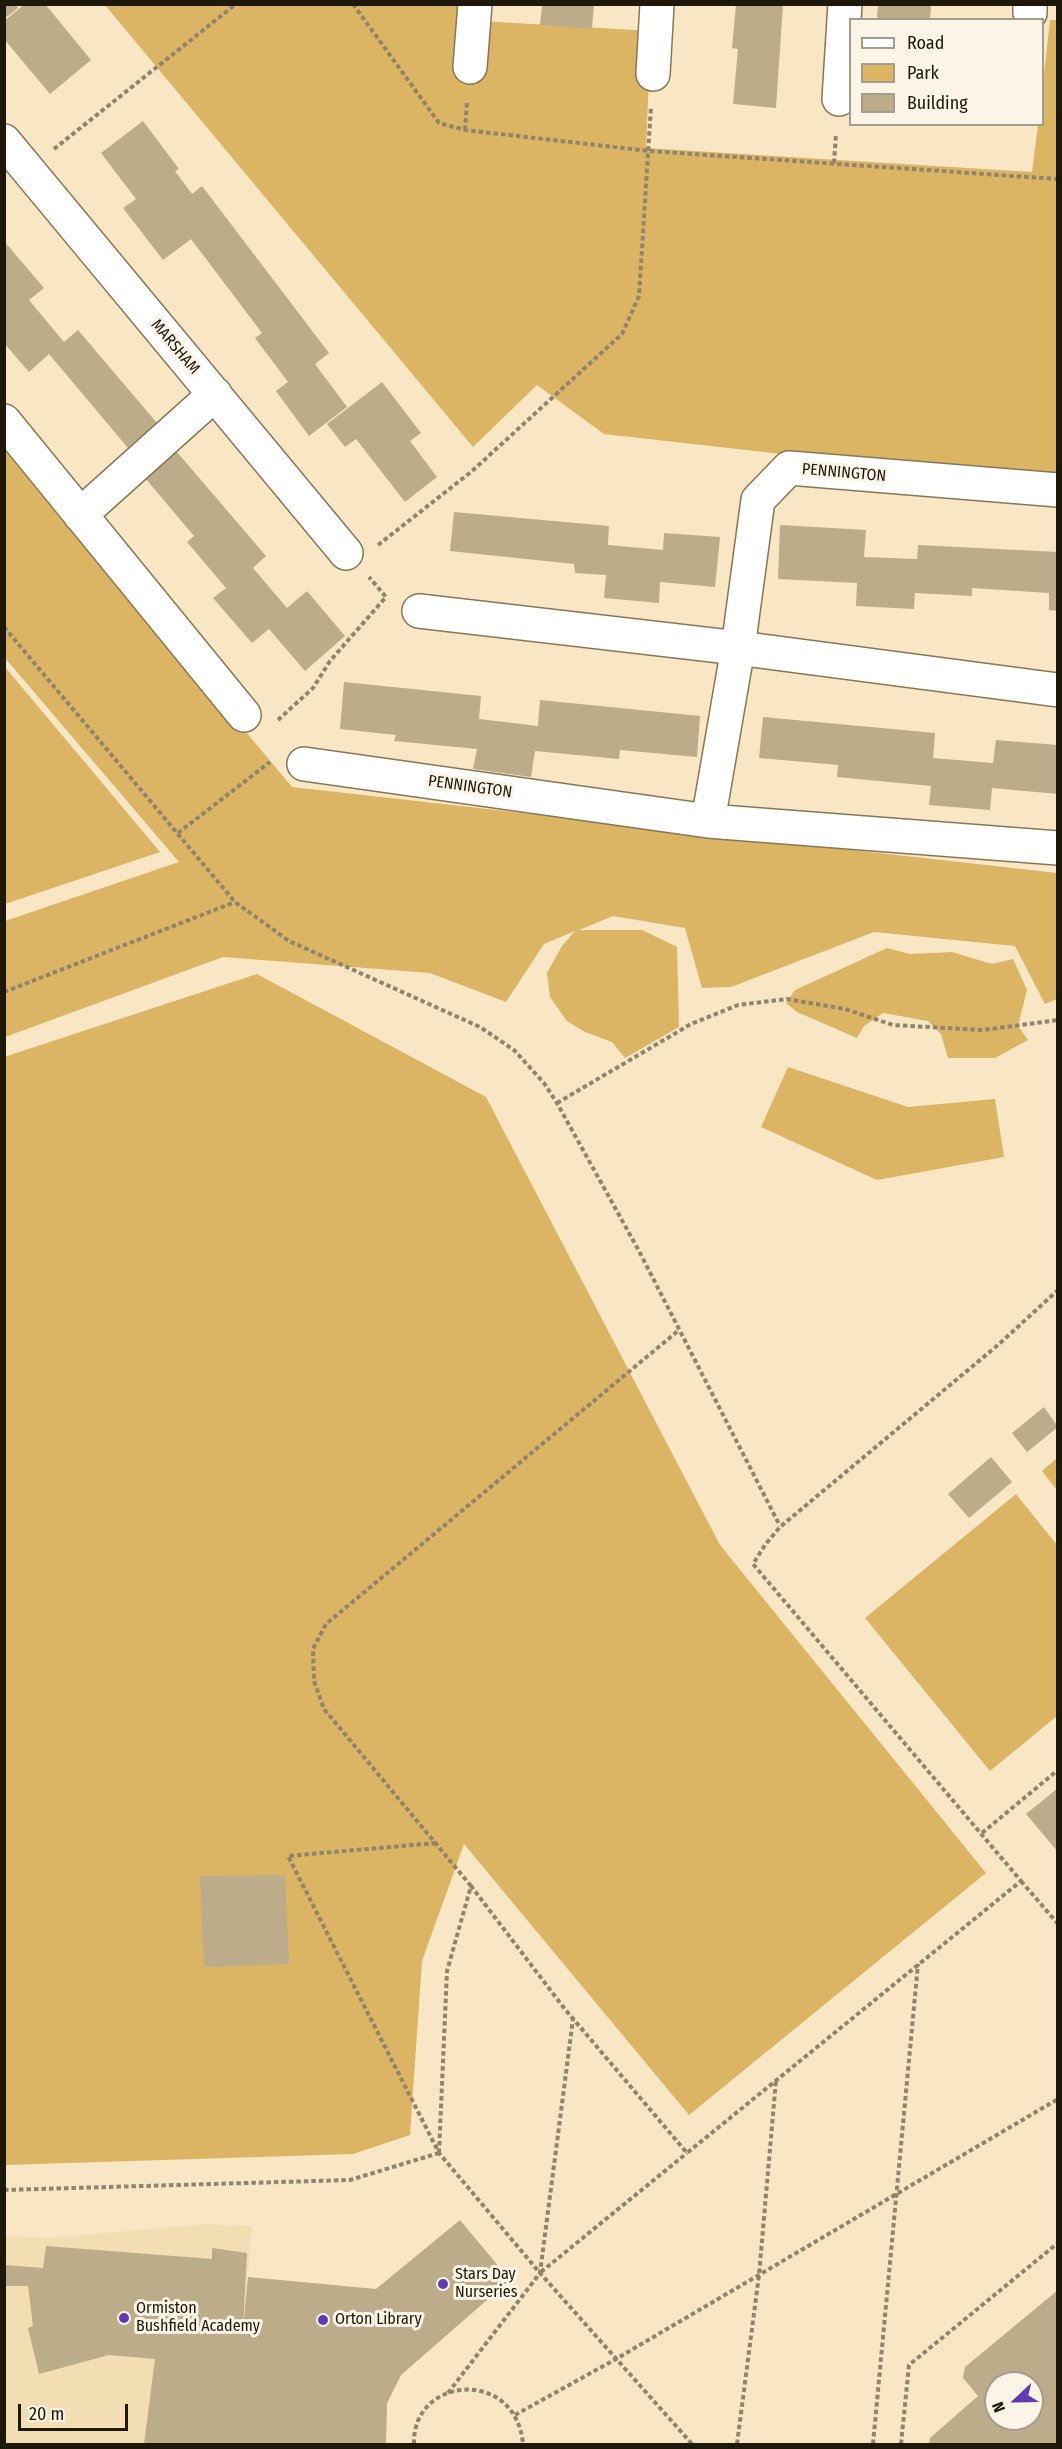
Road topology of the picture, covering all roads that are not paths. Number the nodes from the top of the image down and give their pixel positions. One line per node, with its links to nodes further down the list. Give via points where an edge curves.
1 (475, 4): 4 (street)
2 (657, 4): 5 (street)
3 (845, 4): 6 (street)
4 (470, 67)
5 (653, 74)
6 (839, 99)
7 (4, 141): 8 (street, MARSHAM)
8 (215, 394): 11 (street); 12 (street, MARSHAM)
9 (4, 422): 11 (street)
10 (1058, 490): 14 (street, PENNINGTON, via 789,468 758,500)
11 (80, 515): 16 (street)
12 (351, 558)
13 (419, 610): 14 (street)
14 (738, 648): 15 (street); 18 (street, PENNINGTON)
15 (1058, 690)
16 (244, 715)
17 (304, 764): 18 (street, PENNINGTON)
18 (708, 821): 19 (street, PENNINGTON)
19 (1058, 848)

